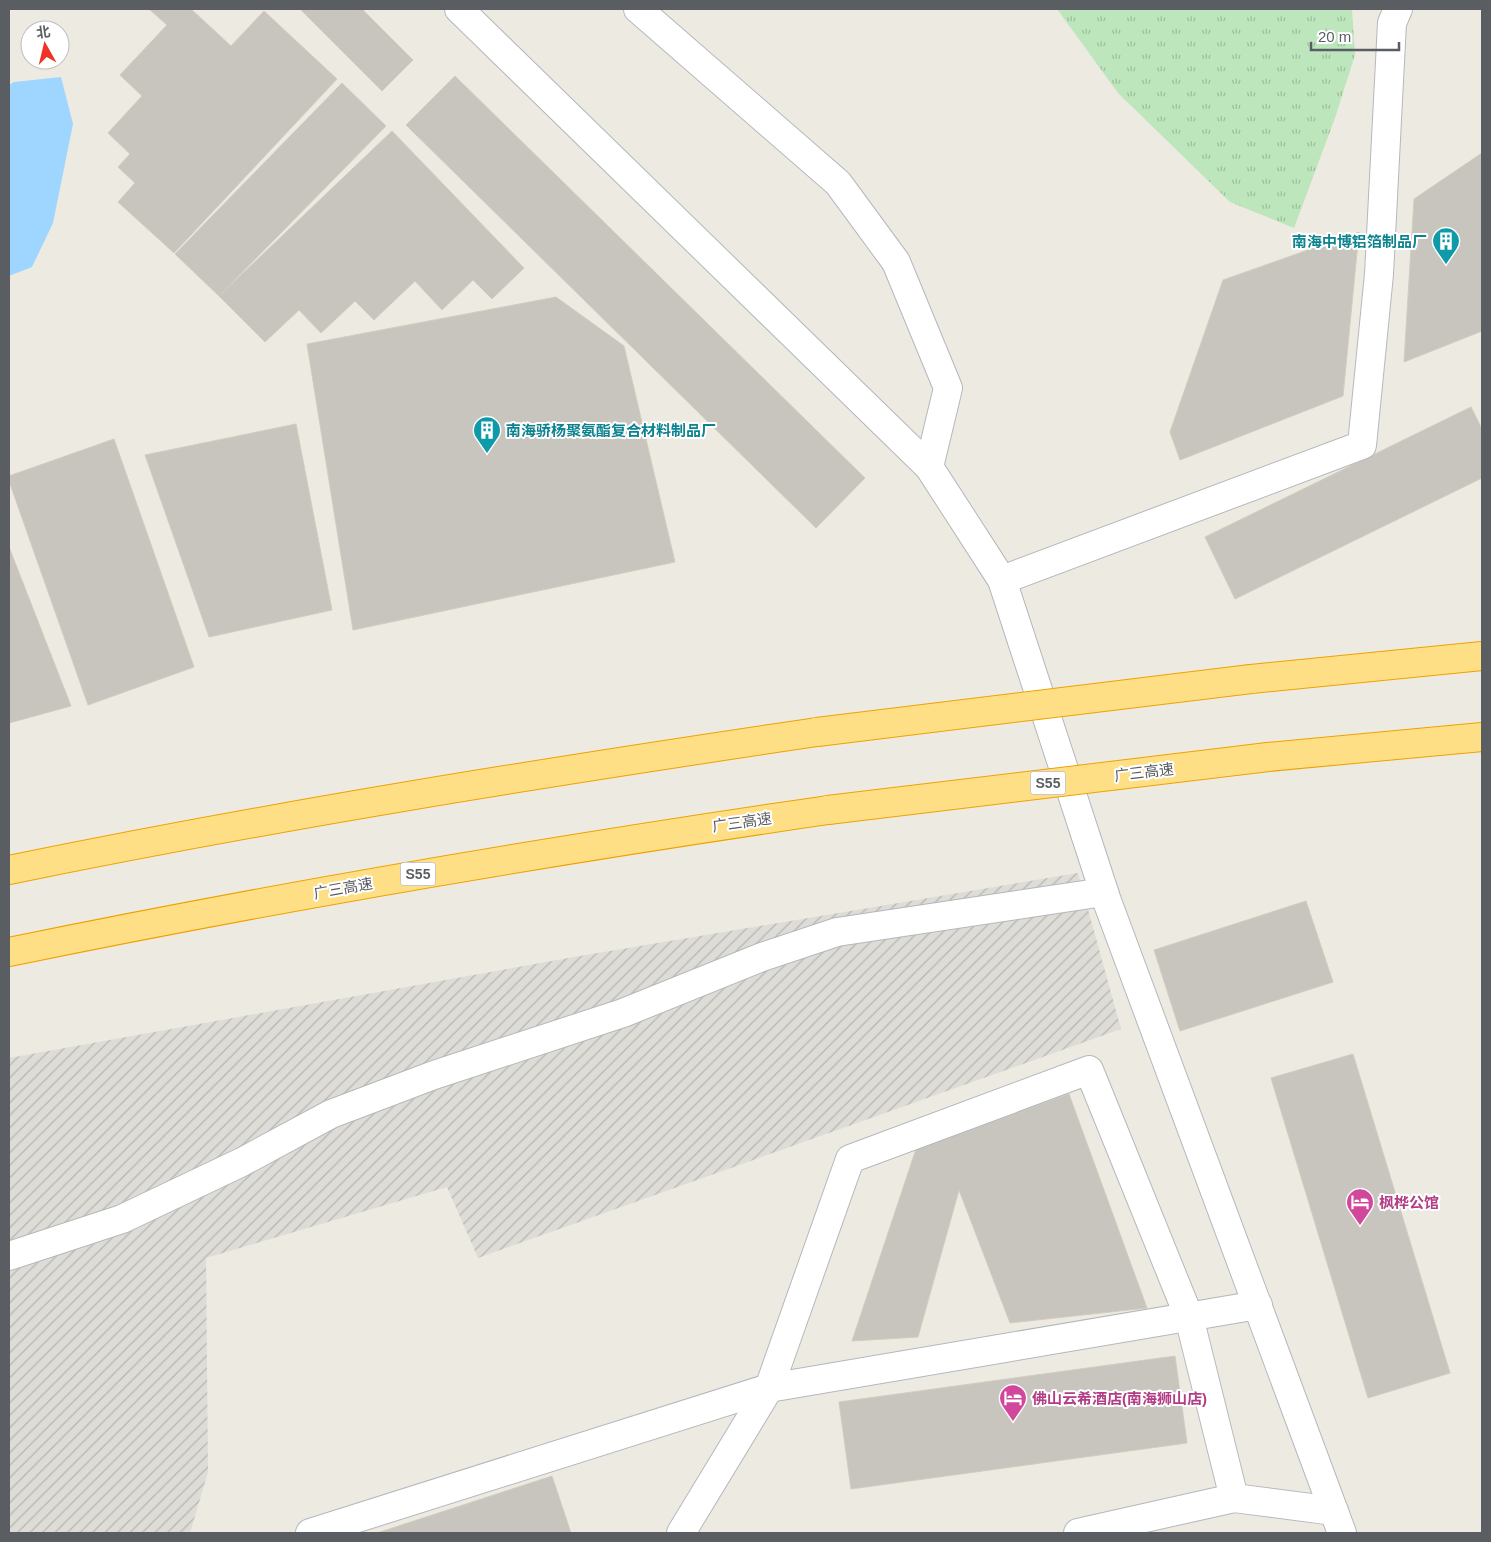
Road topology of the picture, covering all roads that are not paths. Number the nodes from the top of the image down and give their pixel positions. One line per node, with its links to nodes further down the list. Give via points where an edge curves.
1 (458, 9): 4 (street)
2 (638, 9): 4 (street, via 838,183 896,262 948,388)
3 (1398, 9): 5 (street, via 1392,23 1379,274 1362,445)
4 (929, 468): 5 (street)
5 (1002, 580): 9 (street)
6 (1482, 656): 8 (highway, bridge, via 1251,679 817,732 340,806)
7 (1482, 737): 10 (highway, 广三高速 / S55, bridge, via 1268,757 828,810 617,841 357,885)
8 (9, 870)
9 (1104, 892): 11 (street, via 837,932 623,1013 434,1075 331,1114 242,1162 122,1219); 12 (street)
10 (9, 952)
11 (9, 1256)
12 (1258, 1305): 13 (street); 16 (street)
13 (1189, 1317): 14 (street); 14 (street, via 1089,1070 850,1159); 15 (street)
14 (769, 1388): 17 (street); 18 (street)
15 (1234, 1498): 16 (street); 19 (street)
16 (1338, 1522)
17 (310, 1533)
18 (681, 1533)
19 (1078, 1533)

